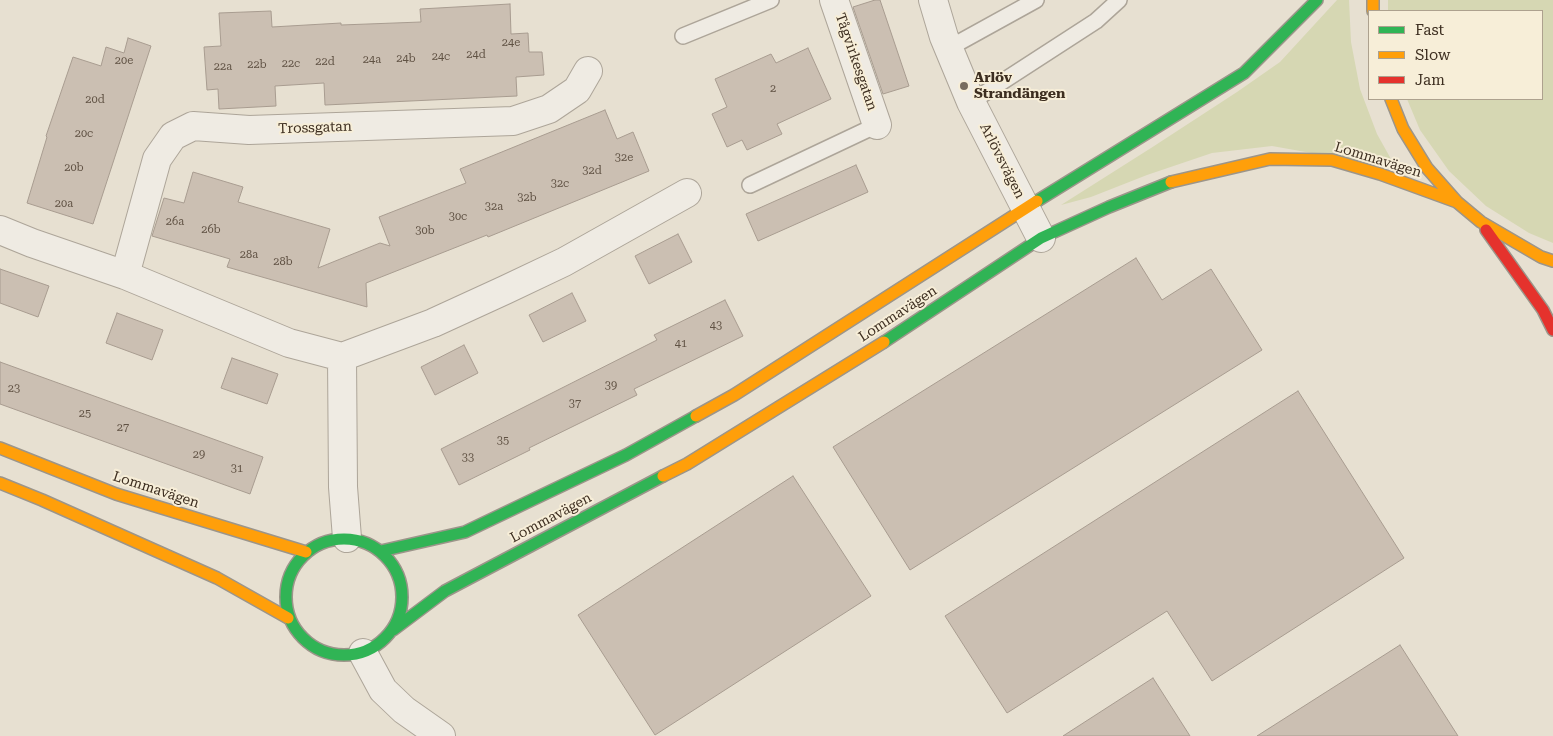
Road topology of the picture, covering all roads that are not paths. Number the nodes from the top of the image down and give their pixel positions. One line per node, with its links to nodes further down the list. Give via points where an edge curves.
1 (771, 0): 7 (lane)
2 (834, 0): 12 (street, Tågvirkesgatan)
3 (933, 0): 8 (street, Arlövsvägen)
4 (1036, 0): 8 (lane)
5 (1119, 0): 11 (lane, via 1096,21)
6 (1317, 0): 16 (main road, Lommavägen, via 1244,73)
7 (683, 36)
8 (949, 48): 11 (street, Arlövsvägen)
9 (588, 72): 21 (street, Trossgatan, via 577,90 549,109 513,121 249,130 193,126 173,136 157,159)
10 (1390, 100): 15 (main road, via 1403,129 1427,168)
11 (971, 102): 16 (street, Arlövsvägen)
12 (877, 125): 13 (lane)
13 (750, 185)
14 (687, 193): 23 (street, via 564,262 433,323)
15 (1457, 202): 17 (main road); 19 (main road, Lommavägen, via 1332,160 1270,159 1178,179)
16 (1026, 208): 19 (street, Arlövsvägen); 27 (main road, Lommavägen, via 734,395 626,455 465,532)
17 (1481, 222): 20 (main road); 22 (main road, via 1543,310)
18 (0, 230): 21 (street)
19 (1041, 238): 30 (main road, Lommavägen, via 850,364 687,464 445,591)
20 (1553, 261)
21 (126, 275): 23 (street, via 289,342)
22 (1553, 330)
23 (342, 357): 26 (street, via 343,487)
24 (0, 448): 28 (main road, Lommavägen, via 116,494)
25 (0, 483): 29 (main road, Lommavägen, via 217,578)
26 (347, 538): 27 (main road, Lommavägen, via 365,542); 28 (main road, Lommavägen, via 325,541)
27 (381, 551): 30 (main road, Lommavägen, via 395,568 402,589 401,610)
28 (306, 552): 29 (main road, Lommavägen, via 294,566 287,583 285,601)
29 (288, 618): 31 (main road, Lommavägen, via 301,638 319,651 341,656)
30 (393, 630): 31 (main road, Lommavägen, via 380,644)
31 (363, 653): 32 (street, via 383,690 404,710)
32 (441, 736)

